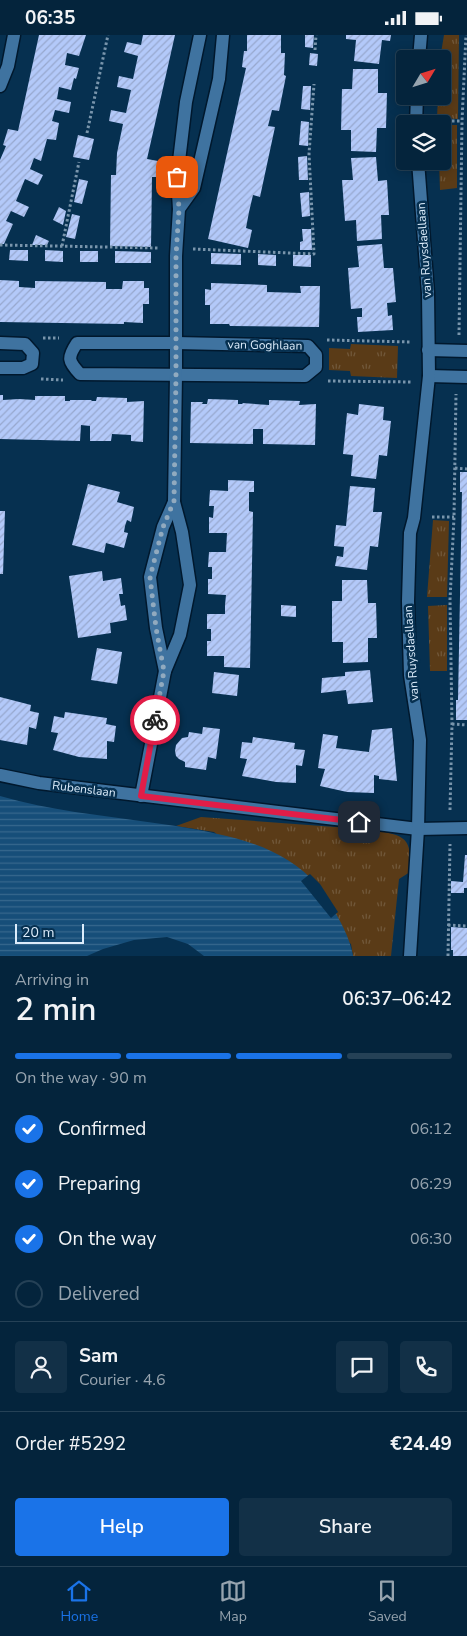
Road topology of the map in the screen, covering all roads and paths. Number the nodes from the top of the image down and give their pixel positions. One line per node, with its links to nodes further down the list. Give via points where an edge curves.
1 (14, 35): 11 (street, via 8,67)
2 (108, 35): 14 (path)
3 (200, 35): 17 (street, via 186,102 177,177)
4 (223, 35): 17 (street, via 219,79 194,187)
5 (316, 35): 8 (path)
6 (421, 35): 9 (street)
7 (466, 35): 13 (path)
8 (315, 50)
9 (420, 50)
10 (314, 84): 20 (path, via 309,154 314,254)
11 (0, 86)
12 (451, 121): 13 (path)
13 (462, 121): 21 (path)
14 (87, 133)
15 (79, 162): 19 (path)
16 (419, 170): 27 (street, van Ruysdaellaan, via 428,293)
17 (179, 209): 20 (street)
18 (0, 245): 19 (path)
19 (62, 246): 20 (path)
20 (176, 249): 25 (street)
21 (460, 258): 22 (path); 29 (path)
22 (467, 258)
23 (0, 343): 26 (street)
24 (77, 343): 25 (street, van Goghlaan); 26 (path, via 64,338 42,338); 32 (street, via 70,353 70,364)
25 (176, 343): 28 (street, van Goghlaan); 33 (street)
26 (24, 344): 31 (street, via 32,353 32,363)
27 (428, 344): 28 (path, via 321,340); 29 (street); 36 (street, van Ruysdaellaan)
28 (308, 346): 34 (street, van Goghlaan, via 316,355 316,367)
29 (463, 351)
30 (0, 368): 31 (street)
31 (23, 368): 32 (path, via 33,379 67,380)
32 (80, 374): 33 (street)
33 (176, 375): 34 (street); 39 (street)
34 (305, 376): 36 (path, via 330,381)
35 (462, 377): 36 (street); 37 (path)
36 (429, 379): 45 (street, van Ruysdaellaan, via 410,533 408,601 410,675 420,740)
37 (455, 468): 38 (path); 41 (path, via 450,600 452,724)
38 (467, 469)
39 (174, 501): 40 (street, via 163,527 150,577); 40 (street, via 190,585 180,635)
40 (164, 671): 43 (street)
41 (467, 725)
42 (0, 775): 43 (street, Rubenslaan)
43 (141, 796): 45 (street, Rubenslaan)
44 (467, 828): 45 (street, Rubenslaan)
45 (418, 829): 48 (street, van Ruysdaellaan)
46 (448, 925): 47 (path)
47 (467, 925)
48 (410, 956)

